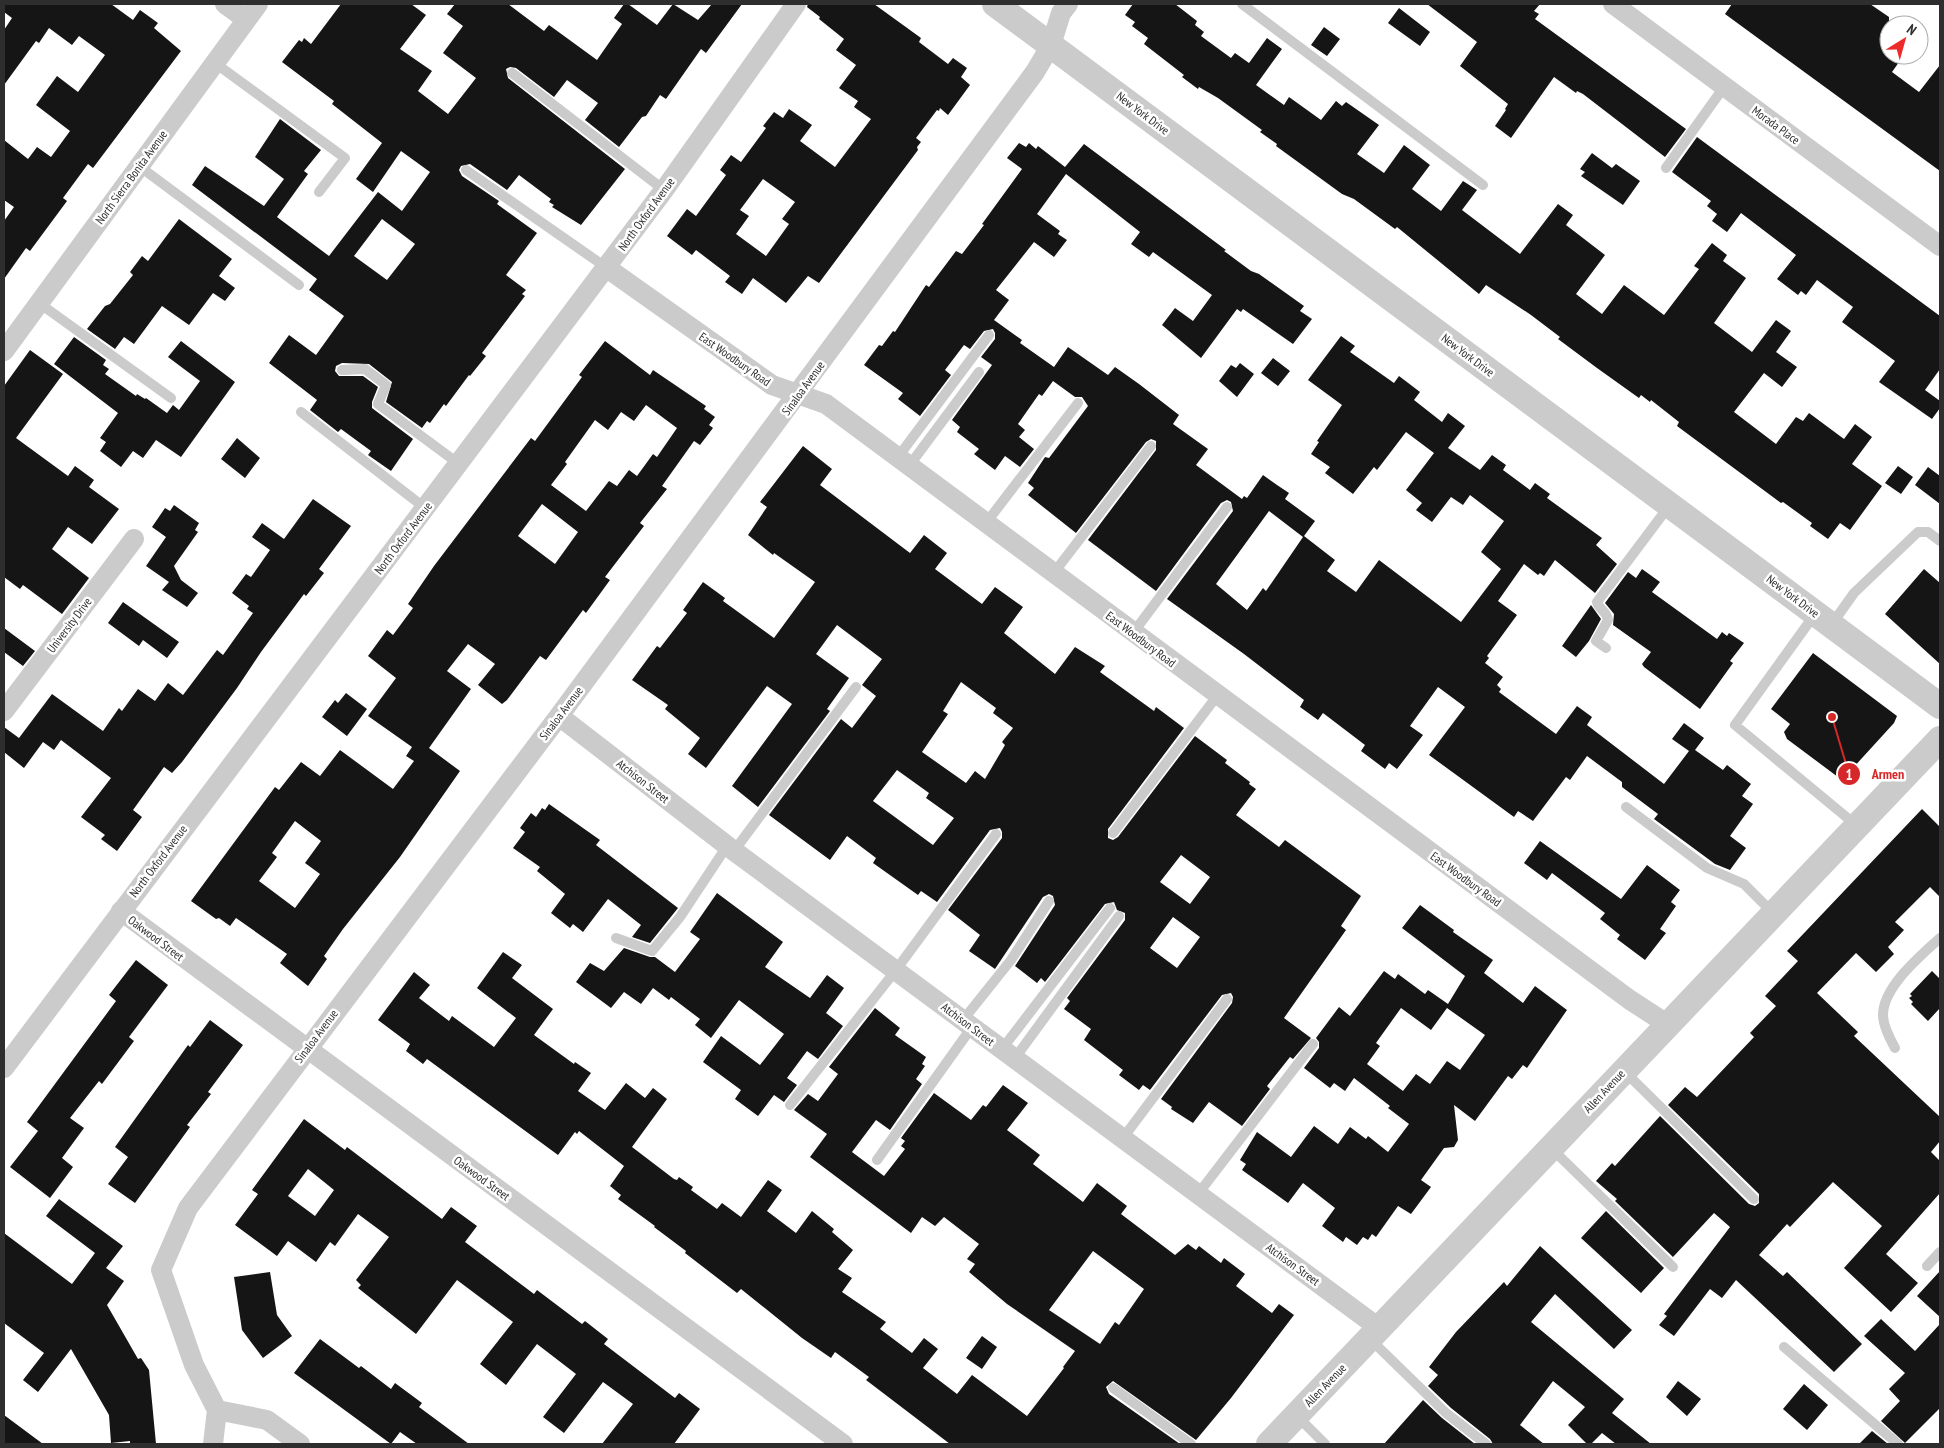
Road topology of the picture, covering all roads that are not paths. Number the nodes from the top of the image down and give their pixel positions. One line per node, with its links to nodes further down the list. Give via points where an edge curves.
1 (225, 4): 7 (street)
2 (796, 4): 16 (street, North Oxford Avenue)
3 (995, 4): 8 (street, New York Drive)
4 (1068, 4): 8 (street, Sinaloa Avenue, via 1061,13)
5 (1242, 4): 15 (lane)
6 (1613, 4): 11 (street, Morada Place)
7 (252, 12): 9 (street, North Sierra Bonita Avenue)
8 (1051, 45): 26 (street, Sinaloa Avenue); 33 (street, New York Drive)
9 (215, 62): 12 (street, North Sierra Bonita Avenue); 17 (lane, via 345,158)
10 (512, 73): 16 (lane)
11 (1724, 87): 13 (lane); 18 (street, Morada Place)
12 (139, 166): 20 (lane); 21 (street, North Sierra Bonita Avenue)
13 (1666, 168)
14 (466, 170): 19 (lane)
15 (1483, 185)
16 (664, 190): 19 (street, North Oxford Avenue)
17 (319, 192)
18 (1940, 246)
19 (607, 268): 26 (street, East Woodbury Road, via 772,385); 32 (street, North Oxford Avenue)
20 (299, 285)
21 (39, 303): 23 (street, North Sierra Bonita Avenue); 27 (lane)
22 (990, 335): 31 (lane)
23 (4, 351)
24 (342, 370): 32 (lane, via 364,369 386,385 378,404)
25 (979, 372): 31 (lane)
26 (798, 395): 31 (street, East Woodbury Road, via 826,404); 47 (street, Sinaloa Avenue)
27 (171, 398)
28 (1078, 403): 36 (lane)
29 (302, 412): 35 (lane)
30 (1151, 446): 39 (lane)
31 (903, 461): 36 (street, East Woodbury Road)
32 (459, 464): 35 (street, North Oxford Avenue)
33 (1670, 505): 40 (street, New York Drive); 42 (lane, via 1597,602 1608,620 1596,641)
34 (1227, 507): 41 (lane)
35 (425, 508): 56 (street, North Oxford Avenue)
36 (986, 523): 39 (street, East Woodbury Road)
37 (134, 539): 46 (street, University Drive)
38 (1940, 541): 40 (lane, via 1928,532 1918,532)
39 (1054, 574): 41 (street, East Woodbury Road)
40 (1823, 619): 45 (street, New York Drive); 50 (lane, via 1735,725)
41 (1133, 633): 44 (street, East Woodbury Road)
42 (1606, 648)
43 (856, 687): 53 (lane)
44 (1217, 696): 51 (lane); 64 (street, East Woodbury Road)
45 (1940, 706)
46 (4, 711)
47 (559, 716): 53 (street, Atchison Street); 67 (street, Sinaloa Avenue)
48 (1940, 739): 50 (street, Allen Avenue)
49 (1626, 807): 57 (lane, via 1707,868 1744,884)
50 (1857, 826): 57 (street, Allen Avenue)
51 (1113, 833)
52 (996, 834): 61 (lane)
53 (730, 848): 59 (lane, via 652,951); 61 (street, Atchison Street)
54 (1049, 901): 63 (lane)
55 (1110, 908): 68 (lane)
56 (120, 911): 67 (street, Oakwood Street); 69 (street, North Oxford Avenue)
57 (1773, 913): 64 (street, Allen Avenue)
58 (1120, 916): 68 (lane)
59 (616, 938)
60 (1940, 938): 66 (lane, via 1912,964 1889,994 1883,1014)
61 (896, 970): 63 (street, Atchison Street); 71 (lane)
62 (1227, 999): 72 (lane)
63 (967, 1023): 68 (street, Atchison Street); 74 (lane)
64 (1667, 1024): 70 (street, Allen Avenue)
65 (1313, 1044): 75 (lane)
66 (1895, 1048)
67 (306, 1049): 83 (street, Sinaloa Avenue, via 188,1208 161,1270 194,1364); 87 (street, Oakwood Street)
68 (1008, 1054): 72 (street, Atchison Street)
69 (4, 1068)
70 (1623, 1070): 73 (street, Allen Avenue); 76 (lane)
71 (790, 1105)
72 (1123, 1138): 75 (street, Atchison Street)
73 (1550, 1148): 79 (lane); 80 (street, Allen Avenue)
74 (877, 1160)
75 (1198, 1194): 80 (street, Atchison Street)
76 (1754, 1199)
77 (1940, 1252): 78 (lane)
78 (1927, 1266)
79 (1673, 1267)
80 (1374, 1333): 84 (street, Allen Avenue); 91 (lane, via 1446,1413)
81 (1784, 1347): 92 (lane)
82 (1113, 1388): 88 (lane)
83 (217, 1410): 85 (street); 86 (street, via 267,1420)
84 (1296, 1416): 89 (street, Allen Avenue); 90 (lane)
85 (212, 1444)
86 (300, 1444)
87 (844, 1444)
88 (1191, 1444)
89 (1269, 1444)
90 (1325, 1444)
91 (1486, 1444)
92 (1898, 1444)

